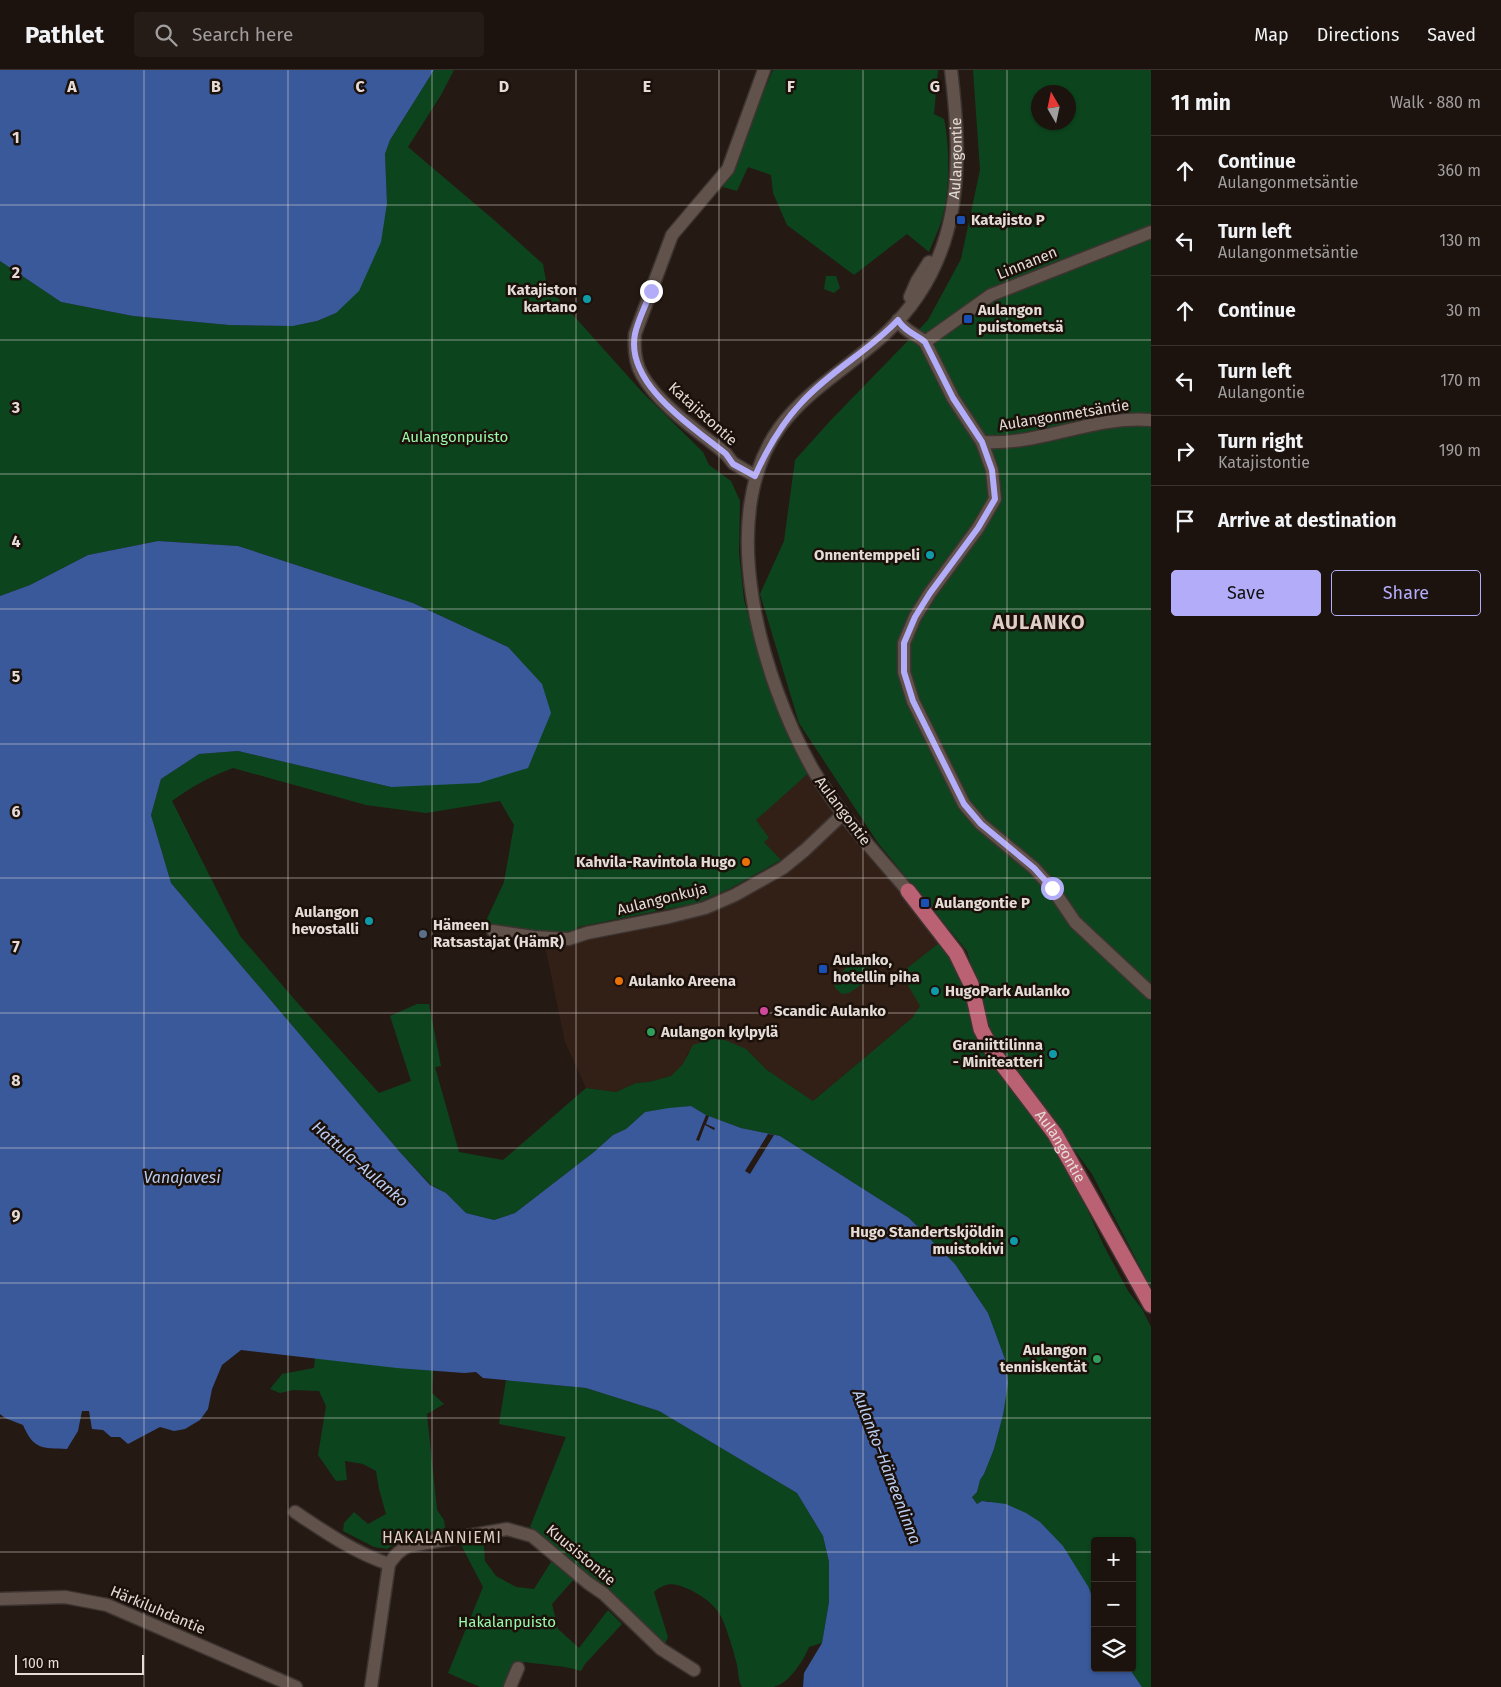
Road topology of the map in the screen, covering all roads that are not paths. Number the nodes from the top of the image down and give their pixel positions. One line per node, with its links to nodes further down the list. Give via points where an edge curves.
1 (764, 70): 8 (street, Katajistontie, via 728,169 672,235 635,334 634,345 641,374 666,405 726,454 733,464)
2 (951, 70): 4 (street, Aulangontie, via 958,165 953,209 943,244 917,281 908,308)
3 (1151, 232): 5 (street, Linnanen, via 991,295)
4 (898, 320): 5 (street, Aulangonmetsäntie, via 914,326); 8 (street, Aulangontie, via 867,350 802,401 779,428)
5 (922, 340): 7 (street, Aulangonmetsäntie, via 953,398)
6 (1151, 420): 7 (street, Aulangonmetsäntie, via 1097,423 1027,440)
7 (982, 442): 12 (street, Aulangonmetsäntie, via 992,470 995,499 915,617 904,643 904,672 913,701 964,804 981,824 1034,868 1075,922)
8 (755, 476): 9 (street, Aulangontie, via 746,534 750,584 759,630 797,739)
9 (842, 815): 10 (street, Aulangontie); 11 (street, Aulangonkuja, via 783,868 705,908 569,939)
10 (908, 890): 13 (main road, Aulangontie, via 956,953 971,984 981,1028 993,1052 1056,1134)
11 (493, 932)
12 (1151, 993)
13 (1151, 1305)
14 (296, 1512): 15 (street, via 364,1554)
15 (389, 1564): 18 (street, Kuusistontie, via 409,1546 507,1529 520,1531 532,1536 604,1594 661,1649); 20 (street)
16 (0, 1599): 19 (street, Härkiluhdantie, via 65,1597 107,1605)
17 (518, 1668): 21 (street)
18 (694, 1670)
19 (296, 1687)
20 (371, 1687)
21 (510, 1687)

